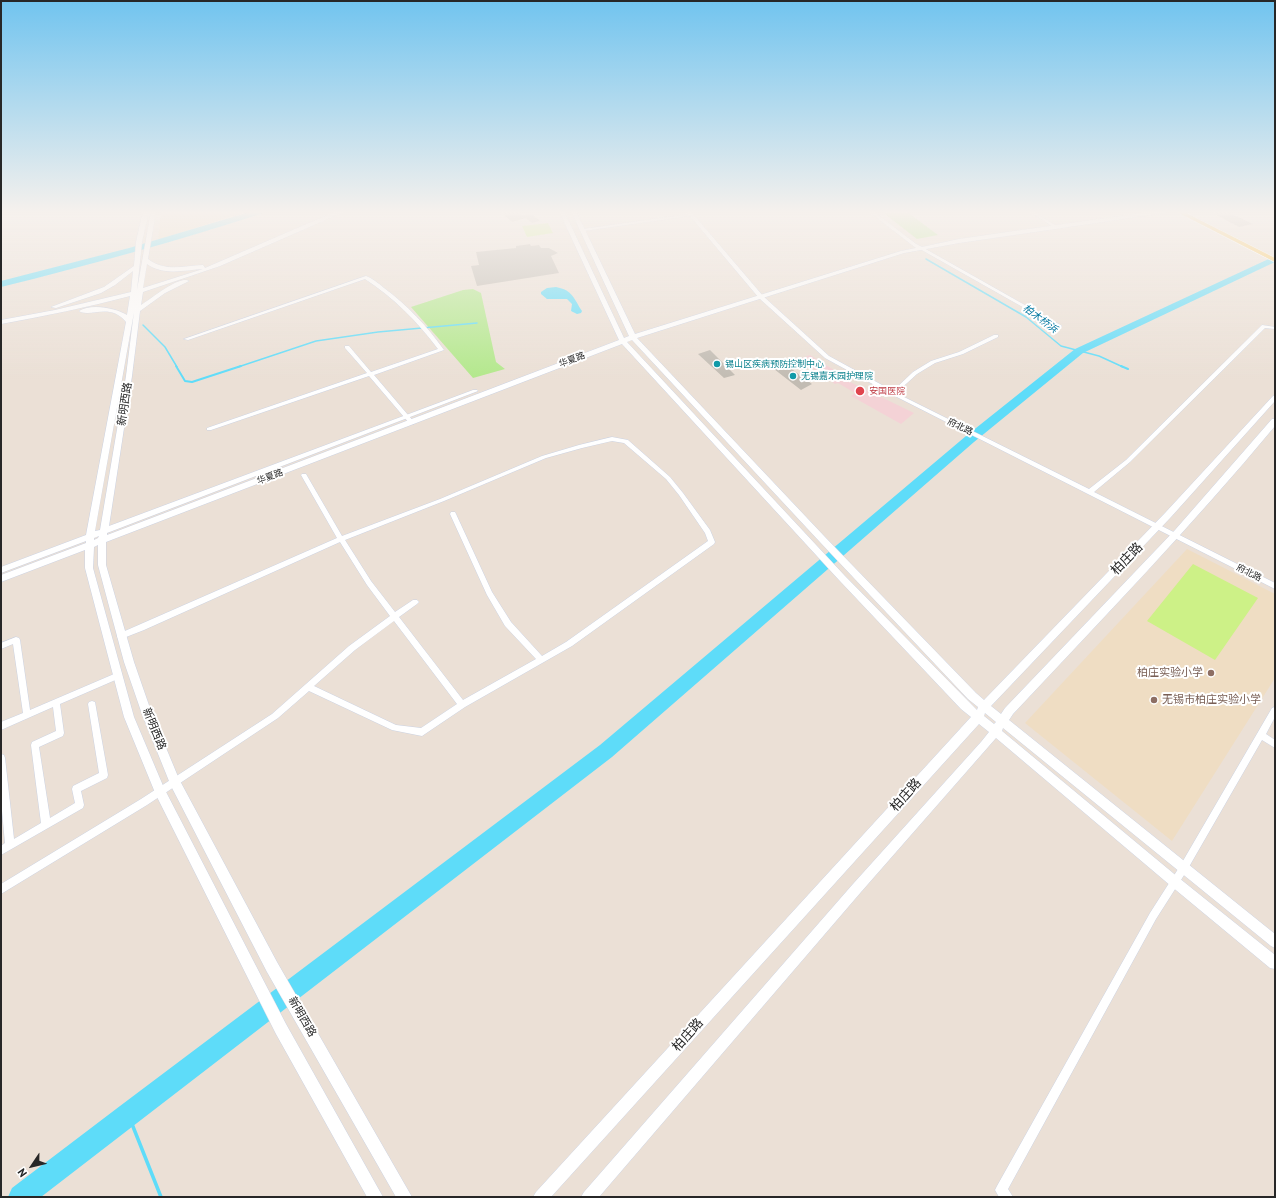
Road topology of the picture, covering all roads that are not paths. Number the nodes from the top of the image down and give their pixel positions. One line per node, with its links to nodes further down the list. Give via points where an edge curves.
1 (137, 267): 12 (street, 新明西路); 14 (street, via 100,291)
2 (141, 267): 12 (street, 新明西路)
3 (156, 267): 4 (street, via 163,269)
4 (203, 267): 12 (street)
5 (212, 267): 12 (street)
6 (214, 267): 15 (street, via 163,292)
7 (587, 267): 24 (street)
8 (600, 267): 22 (street)
9 (736, 267): 13 (street, 府北路)
10 (852, 267): 13 (street, 华夏路)
11 (955, 267): 20 (street)
12 (138, 289): 14 (street); 15 (street, 新明西路); 16 (street); 19 (street, 新明西路)
13 (759, 294): 22 (street, 华夏路); 28 (street, 府北路, via 827,356)
14 (42, 310): 17 (street)
15 (137, 310): 37 (street, 新明西路)
16 (51, 313): 18 (street); 19 (street, via 114,310 126,316)
17 (1, 317)
18 (1, 322)
19 (128, 322): 39 (street, 新明西路)
20 (1060, 326)
21 (1275, 328): 34 (street, via 1264,326 1128,460)
22 (632, 335): 24 (street, 华夏路); 56 (street, via 850,569)
23 (996, 336): 28 (street, via 961,353 933,362)
24 (621, 338): 30 (street, 华夏路); 59 (street, via 842,578)
25 (186, 339): 27 (street, via 366,276 398,299 441,350)
26 (348, 347): 27 (street)
27 (371, 374): 30 (street); 32 (street)
28 (892, 392): 34 (street, 府北路)
29 (1275, 397): 36 (street, 柏庄路, via 1230,450)
30 (409, 420): 37 (street, 华夏路); 41 (street, 华夏路)
31 (1275, 421): 38 (street, 柏庄路)
32 (209, 429)
33 (304, 475): 40 (street)
34 (1090, 492): 36 (street, 府北路)
35 (453, 514): 50 (street, via 489,593 508,624)
36 (1158, 527): 38 (street, 府北路); 56 (street, 柏庄路)
37 (104, 530): 39 (street, 华夏路); 41 (street, 新明西路)
38 (1175, 535): 45 (street, 府北路); 60 (street, 柏庄路)
39 (90, 536): 42 (street, 新明西路); 43 (street, 华夏路)
40 (341, 539): 47 (street); 48 (street); 50 (street, via 544,457 612,439 626,441 668,478 708,532 712,542 569,644)
41 (102, 541): 42 (street, 华夏路); 48 (street, 新明西路, via 102,565)
42 (89, 546): 44 (street, 华夏路); 51 (street, 新明西路, via 90,568)
43 (1, 570)
44 (1, 579)
45 (1275, 586)
46 (415, 602): 47 (street)
47 (394, 616): 52 (street, via 352,648); 55 (street)
48 (121, 636): 66 (street, 新明西路, via 147,714)
49 (1, 646): 58 (street, via 16,640)
50 (540, 659): 55 (street)
51 (117, 676): 53 (street); 67 (street, 新明西路, via 129,717)
52 (308, 687): 55 (street, via 395,728 422,732); 66 (street, via 275,716)
53 (56, 703): 58 (street); 68 (street, via 60,733 35,745)
54 (92, 704): 68 (street, via 104,775 76,788 80,805)
55 (462, 705)
56 (984, 706): 59 (street, 柏庄路); 60 (street)
57 (1275, 710): 63 (street)
58 (27, 715): 61 (street)
59 (978, 717): 62 (street); 78 (street, 柏庄路)
60 (1002, 721): 62 (street, 柏庄路); 71 (street)
61 (1, 726)
62 (996, 732): 72 (street); 79 (street, 柏庄路)
63 (1261, 735): 64 (street); 71 (street)
64 (1275, 744)
65 (1, 758): 69 (street)
66 (175, 782): 67 (street); 77 (street, 新明西路, via 272,967)
67 (160, 791): 73 (street); 76 (street, 新明西路, via 256,982)
68 (46, 824): 69 (street)
69 (10, 845): 70 (street)
70 (1, 851)
71 (1183, 869): 72 (street); 74 (street)
72 (1175, 882): 75 (street); 80 (street, via 1153,916 1001,1190)
73 (1, 889)
74 (1275, 942)
75 (1275, 963)
76 (375, 1197)
77 (404, 1197)
78 (541, 1197)
79 (589, 1197)
80 (1008, 1197)

